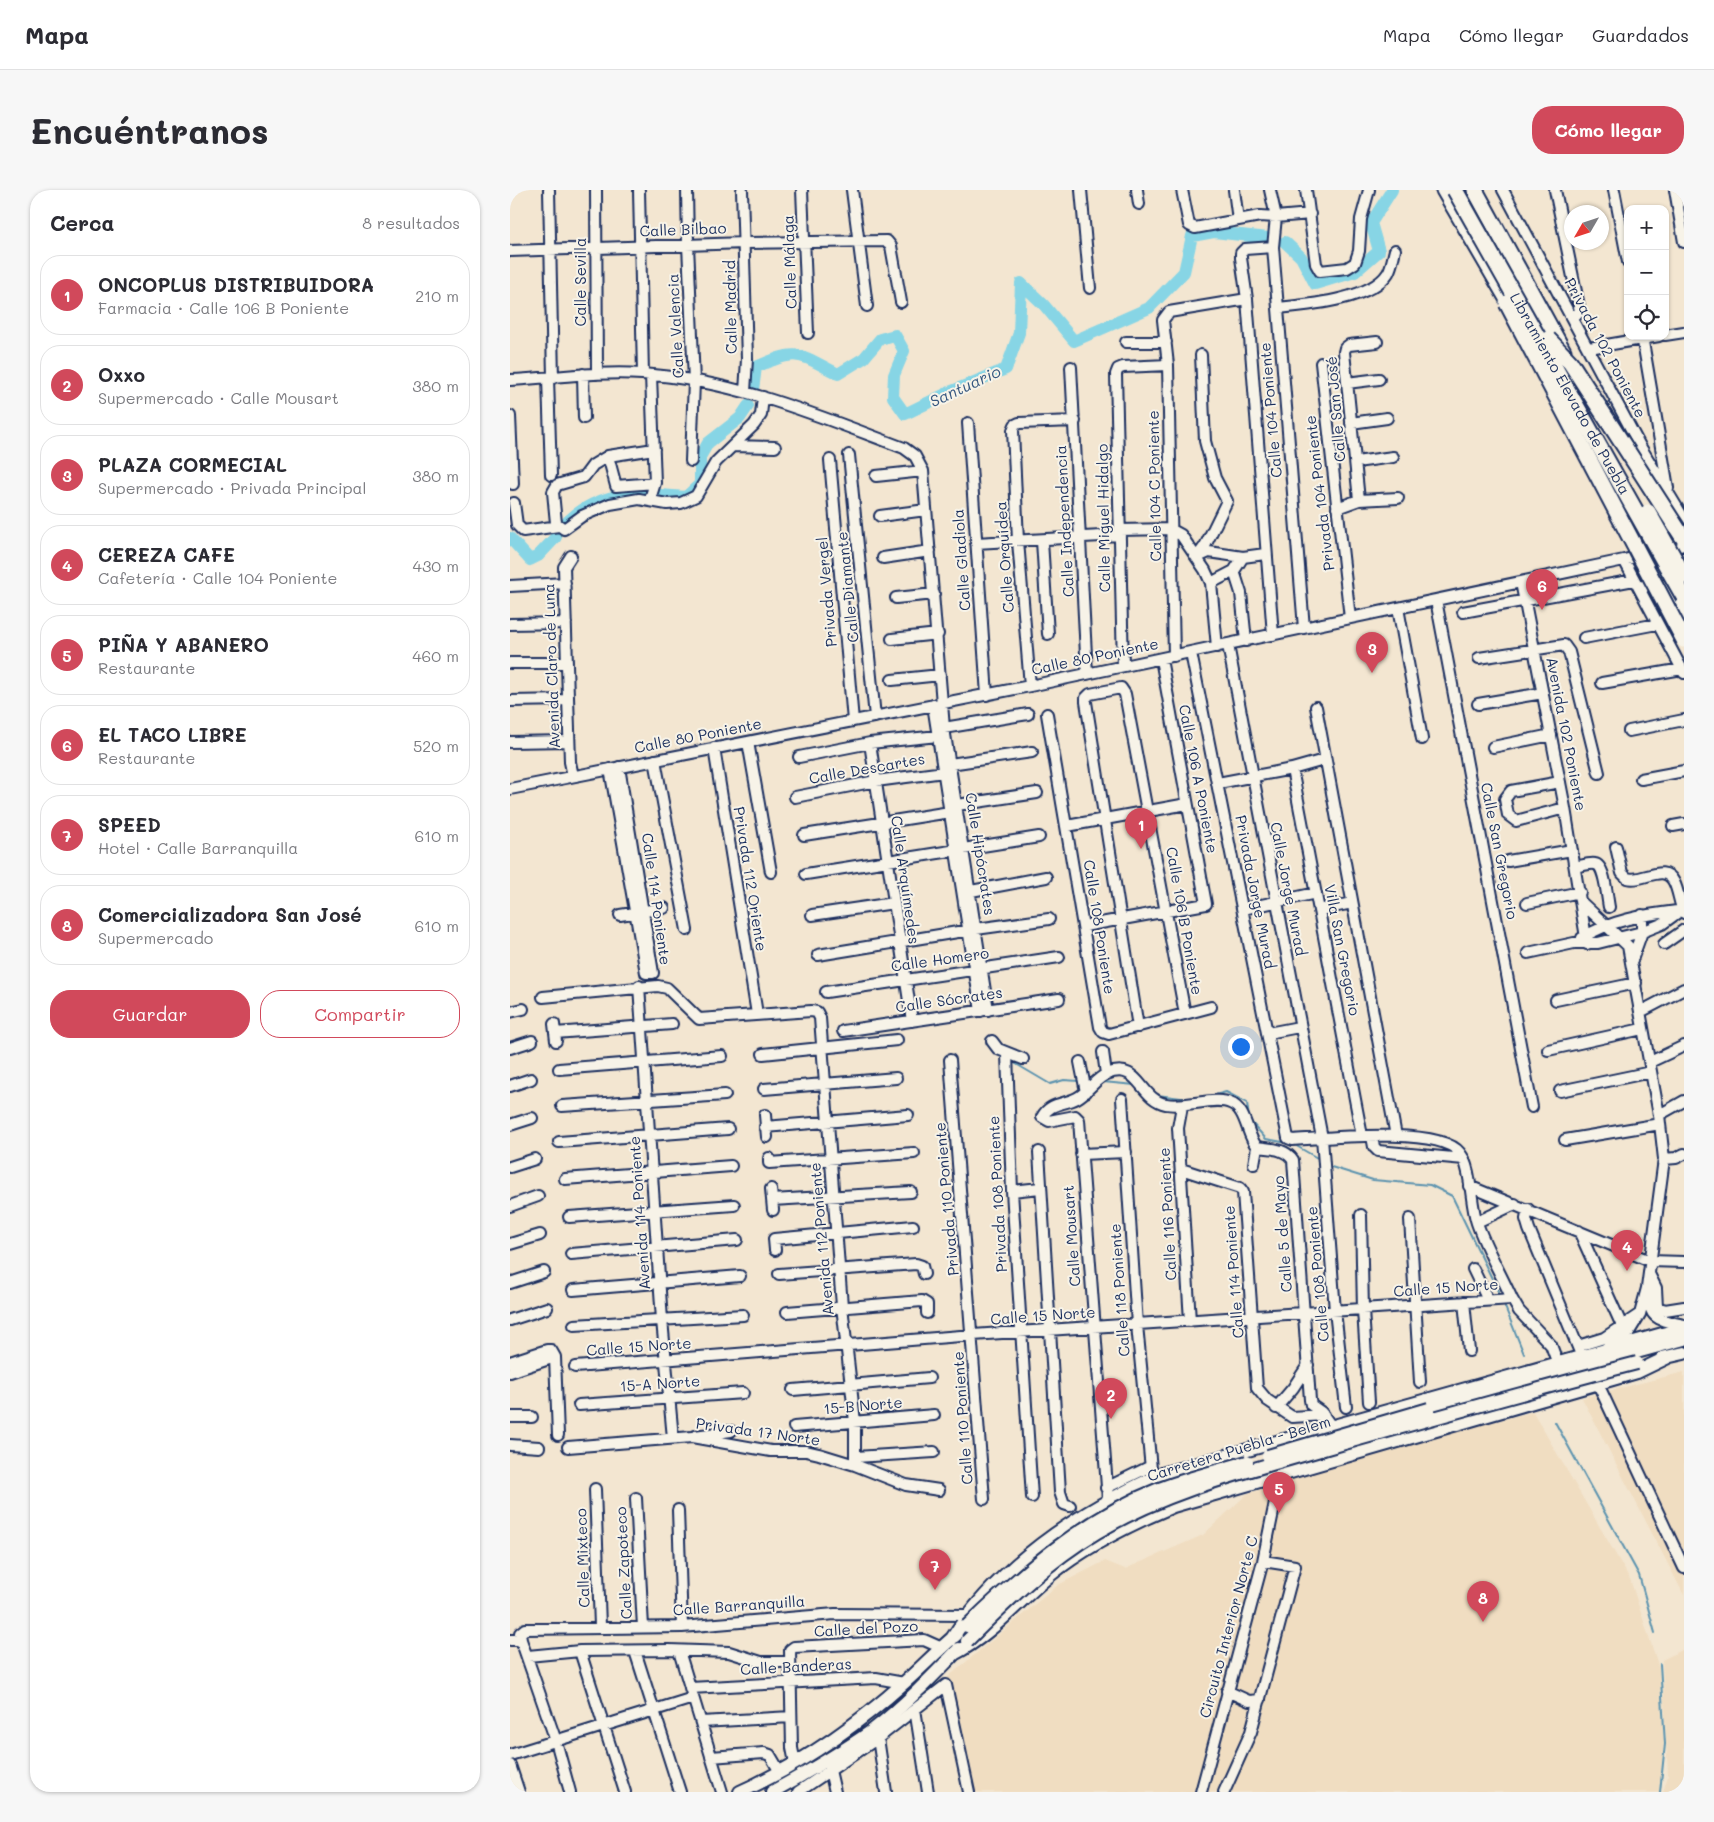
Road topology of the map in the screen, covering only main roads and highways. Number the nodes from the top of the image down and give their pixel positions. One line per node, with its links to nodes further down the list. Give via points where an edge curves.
1 (1444, 190): 11 (highway)
2 (1455, 190): 5 (highway, Libramiento Elevado de Puebla, bridge)
3 (1465, 190): 6 (highway, Libramiento Elevado de Puebla)
4 (1475, 190): 8 (highway, via 1573,370)
5 (1494, 259): 10 (highway, Libramiento Elevado de Puebla, bridge); 12 (highway, bridge, via 1499,286)
6 (1548, 339): 7 (highway, bridge, via 1570,362); 9 (highway, Libramiento Elevado de Puebla, bridge)
7 (1684, 539)
8 (1684, 554)
9 (1684, 576)
10 (1684, 597)
11 (1684, 614)
12 (1684, 640)
13 (1684, 1326): 17 (main road, via 1601,1352 1580,1351 1558,1364)
14 (1684, 1340): 21 (main road, Carretera Puebla - Belem, bridge, via 1158,1489 1113,1511 1064,1542)
15 (1684, 1353): 16 (main road, Carretera Puebla - Belem)
16 (1668, 1357): 19 (main road, via 1637,1372 1598,1384); 22 (main road, Carretera Puebla - Belem, bridge, via 1271,1464 1194,1487 1151,1504 1070,1548 1019,1590)
17 (1316, 1431): 18 (main road); 19 (main road, via 1313,1444)
18 (1242, 1451): 20 (main road, via 1251,1468); 21 (main road, via 1151,1473 1107,1494 1017,1565)
19 (1320, 1463): 20 (main road)
20 (1247, 1483): 22 (main road, via 1173,1506 1099,1541 1052,1573 975,1643)
21 (968, 1620): 23 (main road, Carretera Puebla - Belem, via 904,1683 842,1733 780,1772)
22 (954, 1654): 24 (main road, Carretera Puebla - Belem, via 850,1751 829,1766)
23 (740, 1792)
24 (772, 1792)

